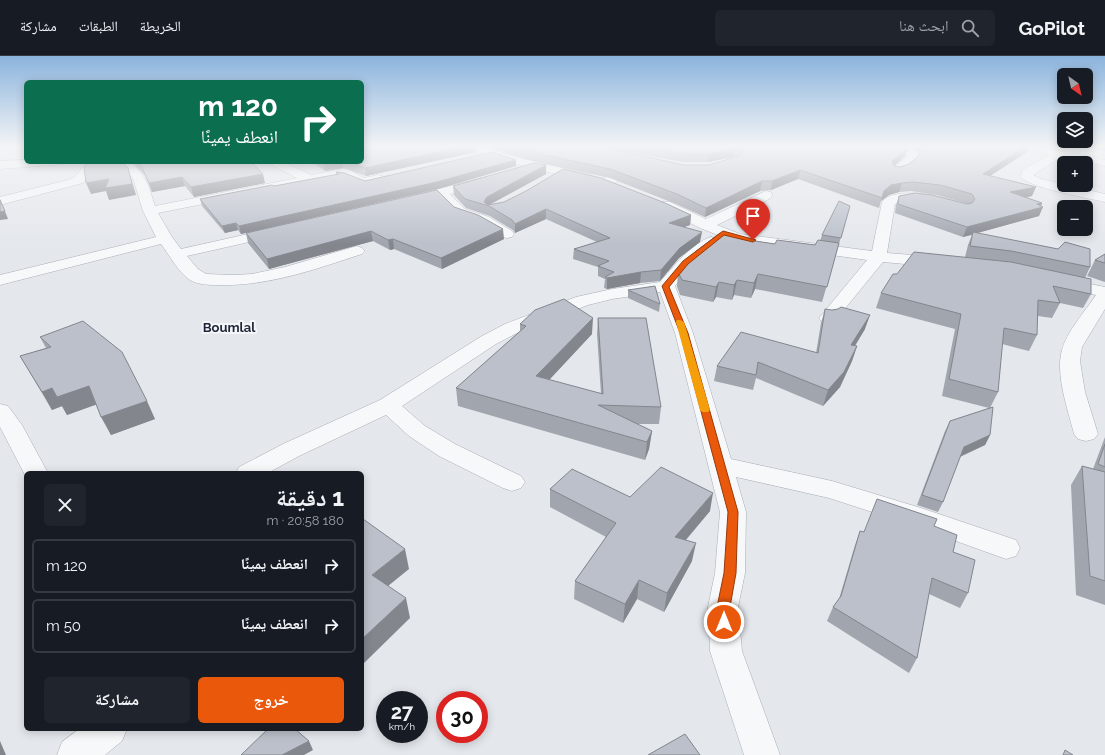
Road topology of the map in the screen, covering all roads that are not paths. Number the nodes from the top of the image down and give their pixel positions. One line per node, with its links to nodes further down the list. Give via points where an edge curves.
1 (80, 179): 18 (street)
2 (139, 179): 21 (street)
3 (310, 179): 21 (street)
4 (356, 179): 5 (street, via 362,182)
5 (378, 179)
6 (492, 179): 14 (street)
7 (551, 179): 12 (street)
8 (590, 179): 11 (street)
9 (614, 179): 11 (street)
10 (1031, 179): 16 (street)
11 (605, 182): 13 (street)
12 (544, 183)
13 (623, 188)
14 (441, 193): 19 (street); 24 (street, via 460,212 484,220)
15 (766, 195): 23 (street)
16 (1105, 198)
17 (650, 199): 23 (street)
18 (0, 202)
19 (403, 202)
20 (944, 202): 28 (street, via 911,197 889,202)
21 (150, 211): 25 (street)
22 (287, 229): 27 (street)
23 (714, 229): 28 (street, via 738,238); 32 (street)
24 (508, 234)
25 (165, 239): 27 (street); 30 (street)
26 (357, 251): 27 (street, via 302,268 249,279 222,281 198,278)
27 (177, 254)
28 (879, 258): 29 (street); 34 (street)
29 (952, 263)
30 (0, 280)
31 (1051, 281): 33 (street)
32 (666, 286): 35 (street, via 582,301 512,328); 38 (street, via 684,333)
33 (1105, 294): 37 (street, via 1071,350 1074,392)
34 (828, 318)
35 (388, 405): 40 (street); 41 (street, via 417,431 447,450)
36 (0, 411): 39 (street, via 14,430)
37 (1086, 434)
38 (720, 465): 42 (street, via 832,490); 45 (street, via 733,512 730,573 723,607 726,651)
39 (35, 471)
40 (252, 471)
41 (512, 482)
42 (1006, 548)
43 (106, 731): 44 (street)
44 (75, 755)
45 (762, 755)

